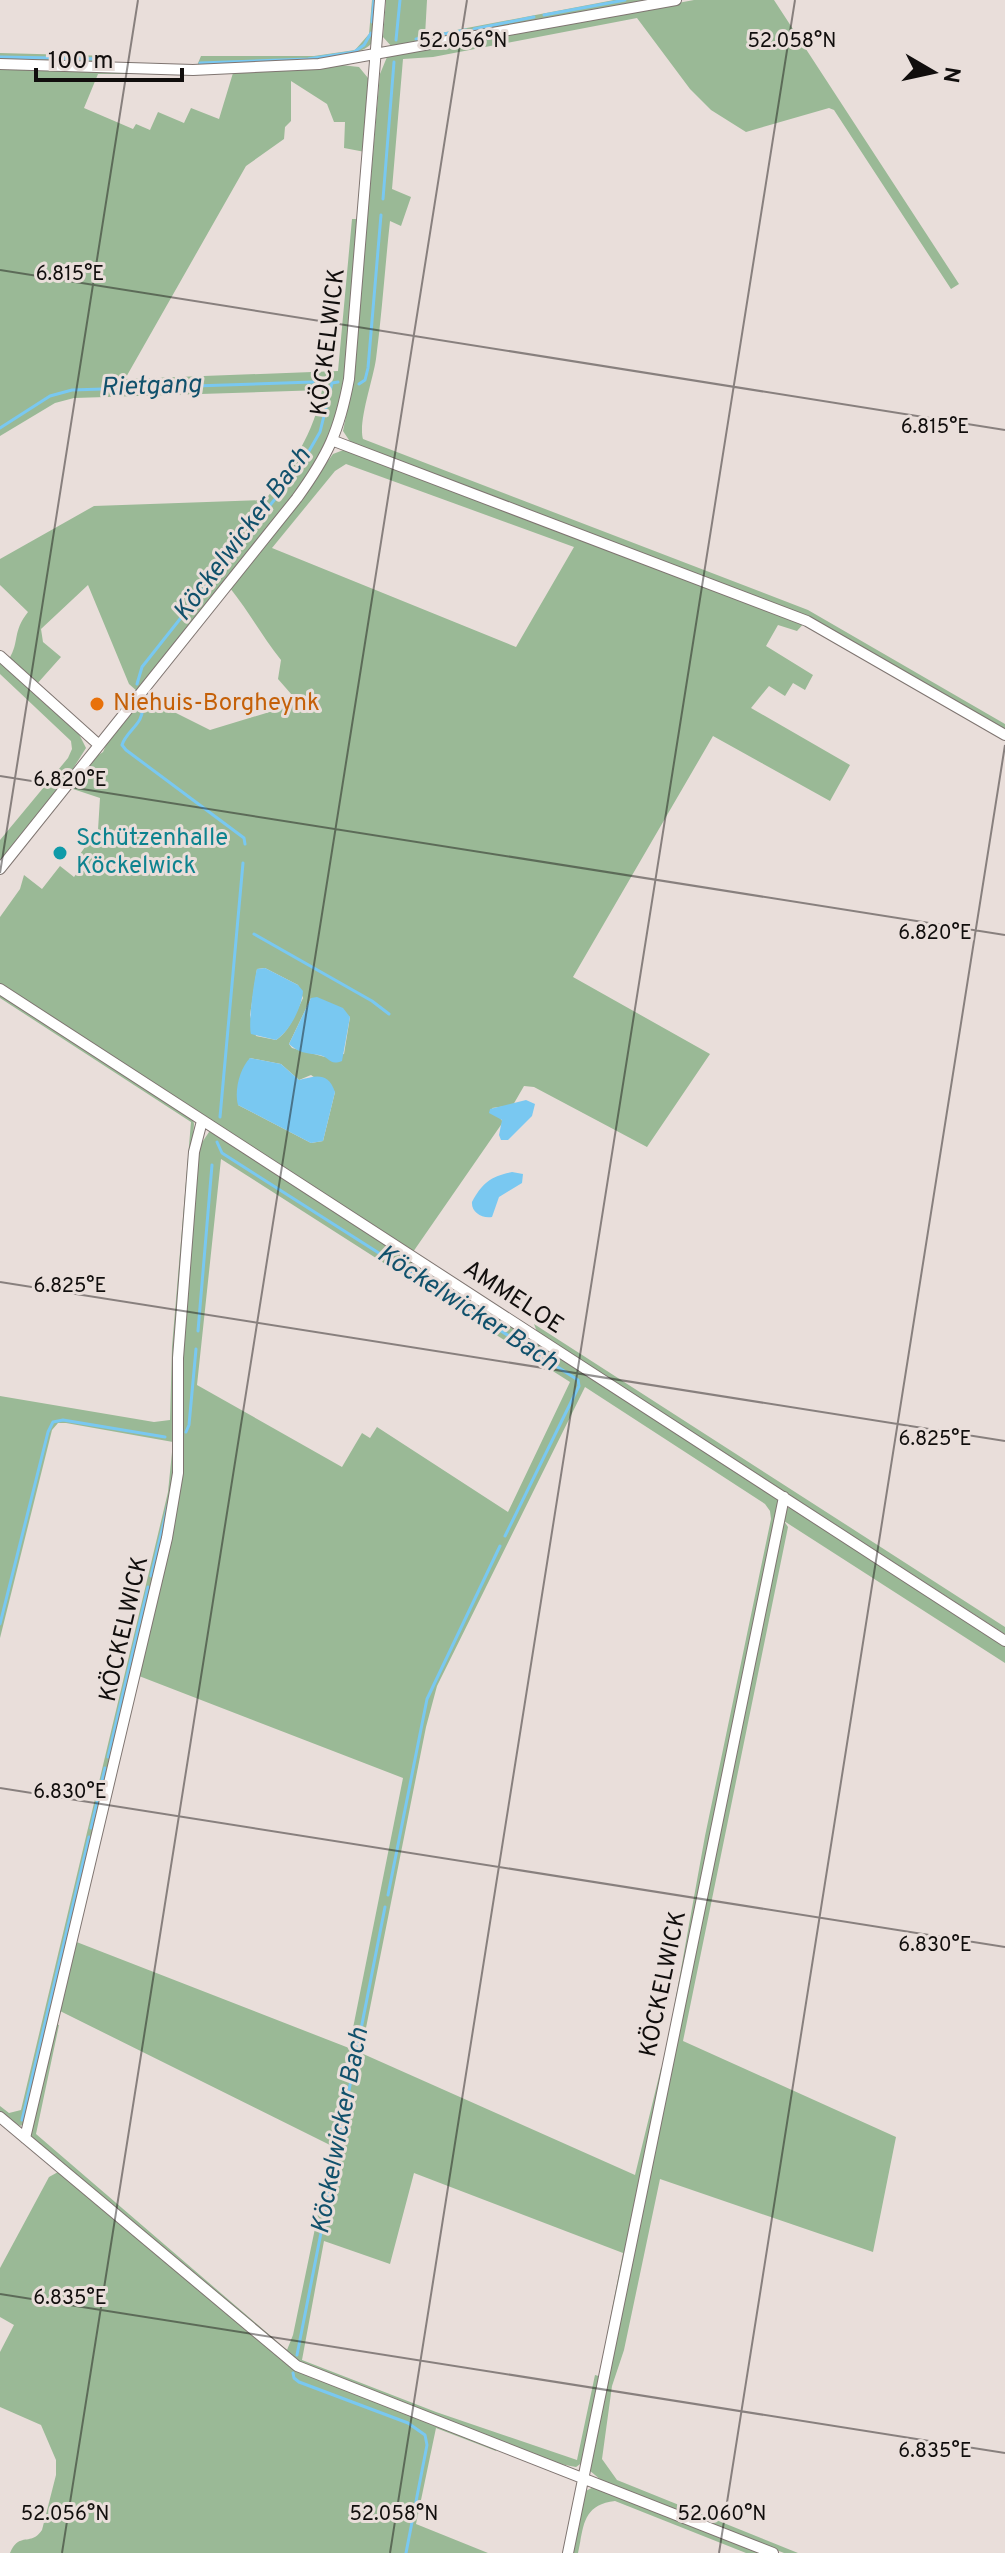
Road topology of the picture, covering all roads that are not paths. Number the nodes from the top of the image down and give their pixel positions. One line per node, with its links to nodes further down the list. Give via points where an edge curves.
1 (380, 0): 3 (street, KÖCKELWICK)
2 (676, 0): 3 (street)
3 (375, 55): 4 (street, via 319,64 193,70); 5 (street, KÖCKELWICK, via 349,379)
4 (0, 64)
5 (334, 441): 7 (street, via 807,621); 8 (street, KÖCKELWICK, via 297,498)
6 (0, 656): 8 (street)
7 (1005, 735)
8 (99, 745): 9 (street, KÖCKELWICK)
9 (0, 869)
10 (0, 989): 11 (street, AMMELOE)
11 (202, 1121): 12 (street, AMMELOE); 15 (street, KÖCKELWICK, via 194,1152 178,1358 176,1486 167,1538)
12 (784, 1497): 13 (street, AMMELOE); 16 (street, KÖCKELWICK)
13 (1005, 1641)
14 (0, 2117): 15 (street)
15 (25, 2138): 16 (street, via 297,2366)
16 (584, 2478): 17 (street, KÖCKELWICK); 18 (street)
17 (568, 2553)
18 (773, 2553)

